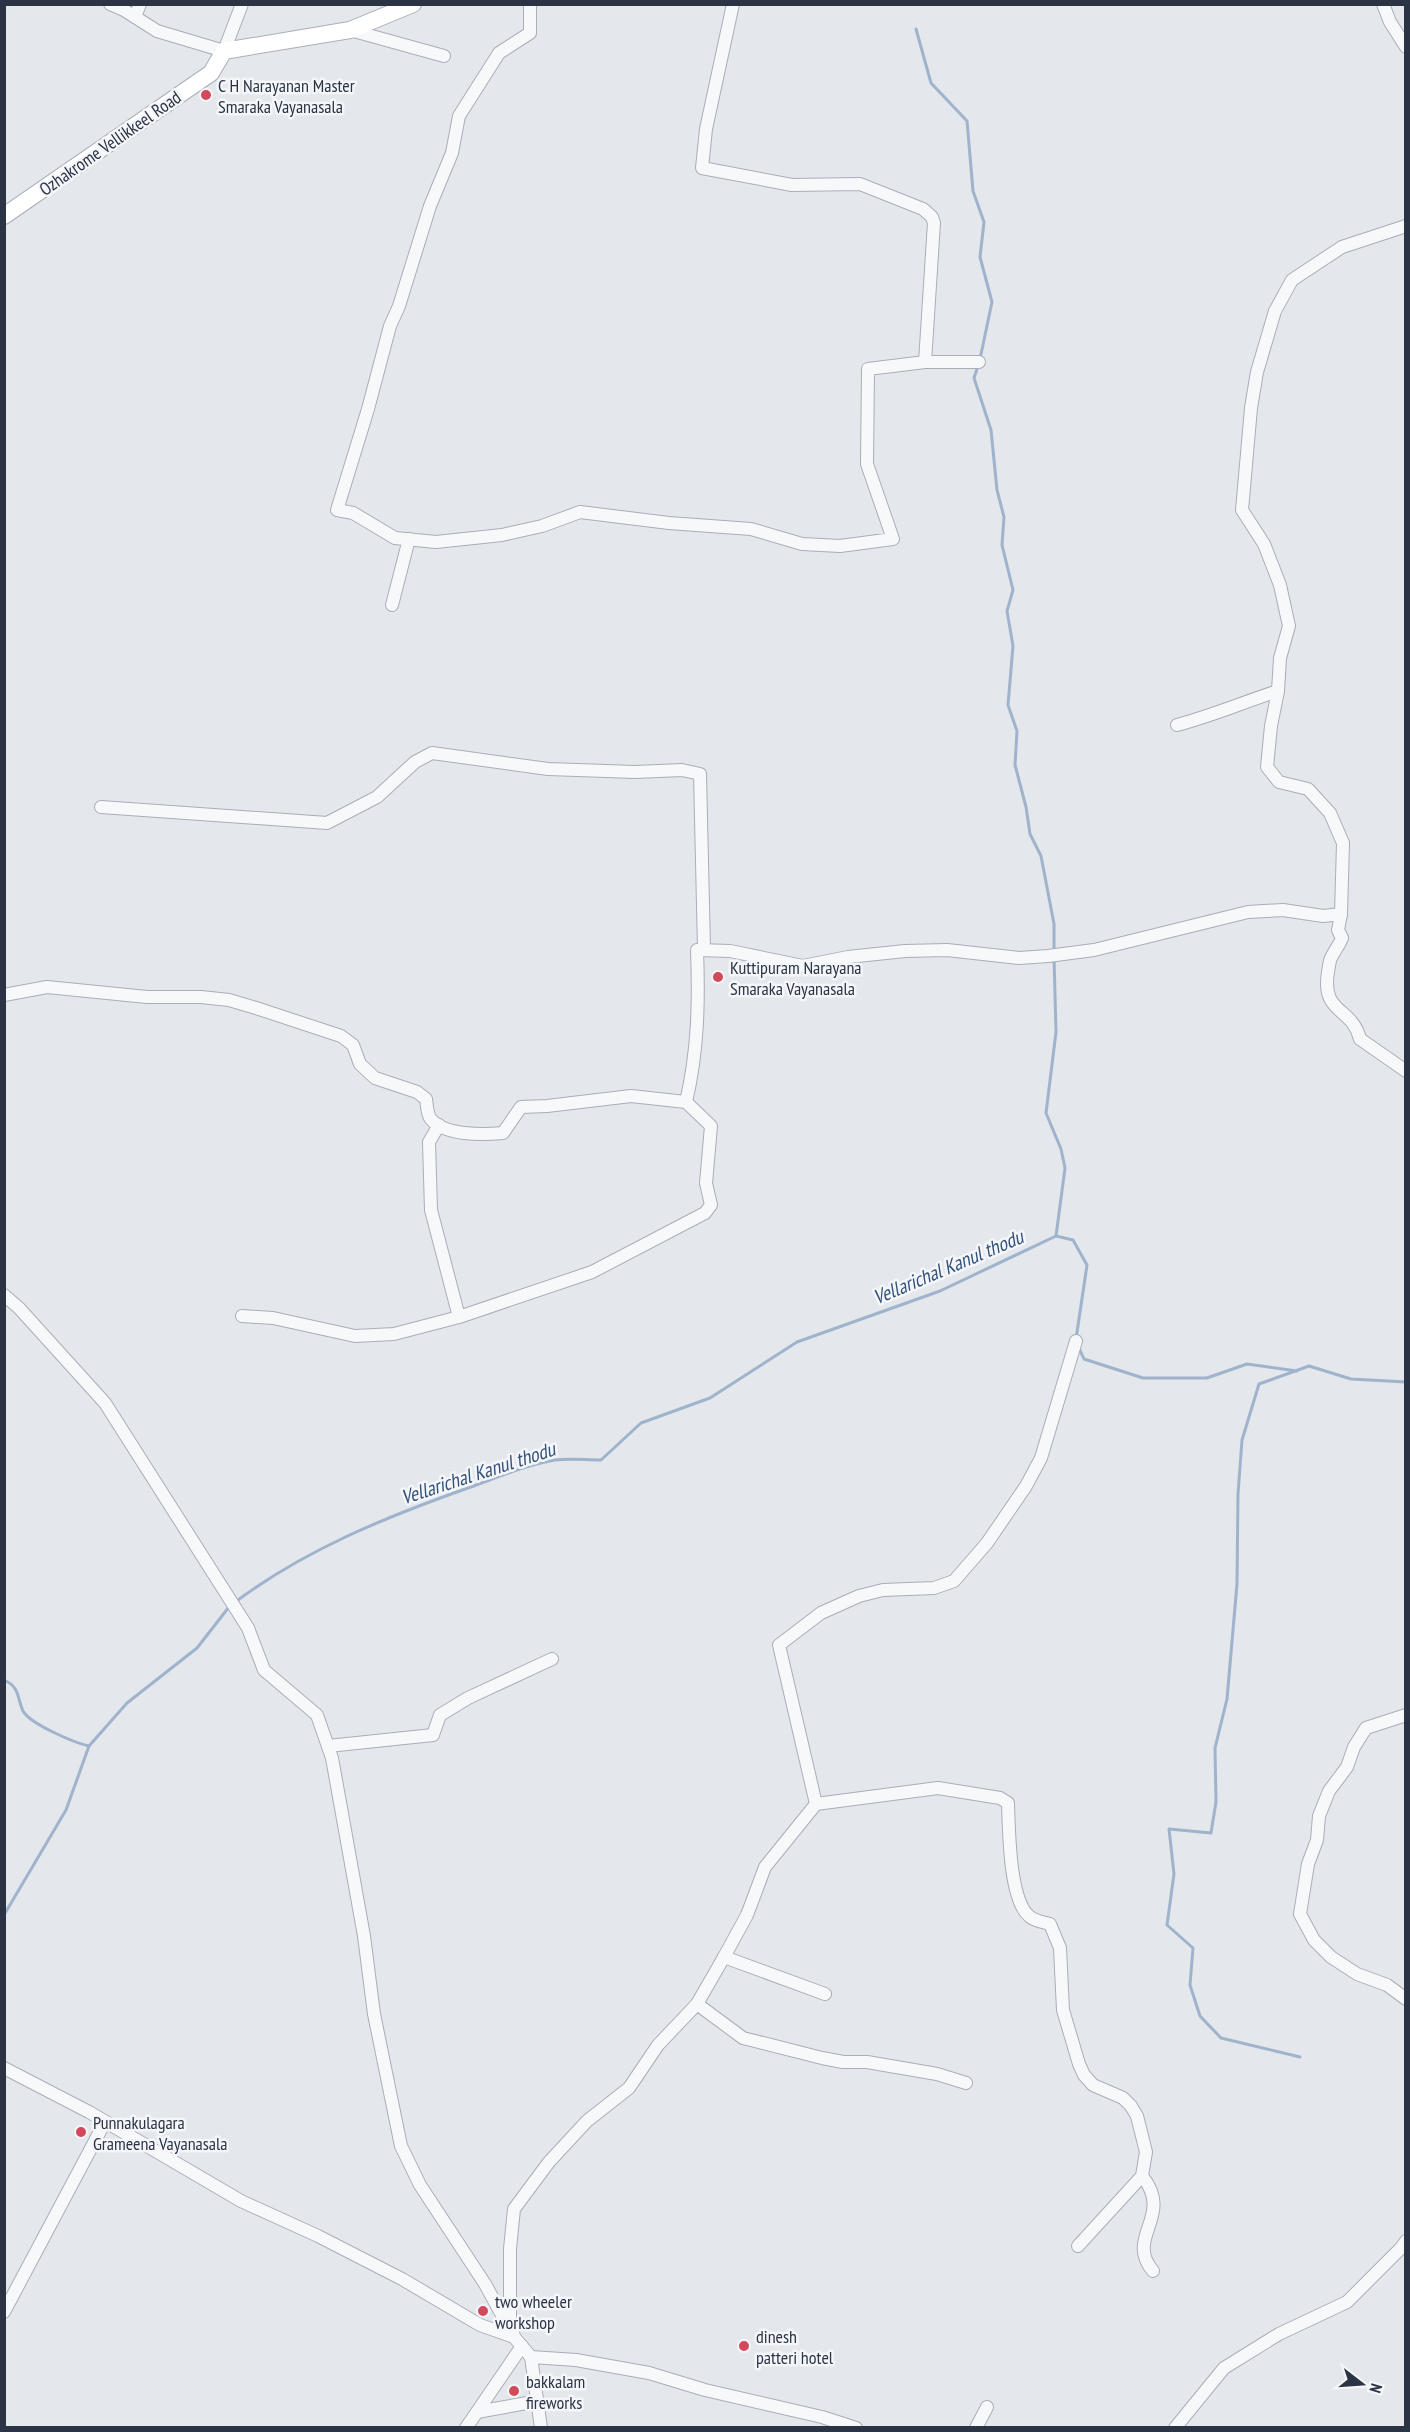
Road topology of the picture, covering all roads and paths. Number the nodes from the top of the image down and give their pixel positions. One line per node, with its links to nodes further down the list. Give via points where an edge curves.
1 (110, 4): 8 (street)
2 (140, 4): 8 (street)
3 (242, 4): 11 (street)
4 (413, 4): 9 (main road)
5 (530, 4): 17 (street, via 530,33 500,53 459,116 452,153 433,196 390,326 337,510 352,513 395,538)
6 (733, 4): 15 (street, via 706,129 702,168 792,185 860,184 923,209 934,223)
7 (1383, 4): 10 (street)
8 (135, 17): 11 (street, via 158,31)
9 (350, 30): 11 (main road); 12 (street)
10 (1406, 47)
11 (224, 51): 13 (main road, Ozhakrome Vellikkeel Road, via 211,73)
12 (444, 56)
13 (4, 216)
14 (1406, 226): 19 (street, via 1342,247 1292,280 1275,311 1266,342 1251,408 1242,510 1264,544 1280,585 1289,626 1280,658)
15 (925, 362): 16 (street); 17 (street, via 868,369 867,464 893,539 840,546 802,544 751,529 580,512 502,536 436,542)
16 (979, 362)
17 (409, 539): 18 (street)
18 (392, 605)
19 (1278, 691): 20 (street); 22 (street, via 1267,767 1279,782 1308,789 1329,813 1343,843)
20 (1177, 725)
21 (102, 807): 23 (street, via 327,823 377,797 415,762 432,753 548,769 682,770 700,774)
22 (1341, 914): 23 (street, via 1248,912 1120,944 1019,958 947,950 905,951 803,966); 25 (street, via 1338,930 1342,938 1330,958 1326,981 1329,1001 1357,1026 1360,1038)
23 (704, 949): 26 (street, via 697,950 697,1045)
24 (4, 995): 27 (street, via 67,987 147,997 229,1000 256,1008 341,1036 353,1045 360,1064 375,1078 417,1092 426,1099 429,1117)
25 (1406, 1071)
26 (686, 1102): 27 (street, via 631,1096 520,1107 503,1133 485,1135); 30 (street, via 711,1126 706,1183 711,1205 705,1213 592,1272)
27 (439, 1125): 30 (street, via 429,1142 431,1210)
28 (4, 1295): 34 (street, via 105,1403 248,1628 264,1670 317,1715)
29 (242, 1316): 30 (street, via 273,1318 355,1336 394,1334)
30 (459, 1317)
31 (1076, 1341): 35 (street, via 1041,1458 987,1543 954,1581 934,1588 883,1590 859,1596 821,1612 779,1645)
32 (552, 1659): 34 (street, via 440,1714 433,1735)
33 (1406, 1715): 38 (street, via 1366,1728 1347,1767 1329,1791 1319,1816 1300,1914 1314,1940 1331,1957)
34 (328, 1746): 48 (street, via 401,2146 420,2185)
35 (816, 1804): 36 (street, via 765,1867 747,1915); 43 (street, via 938,1788 1000,1798 1008,1803 1011,1865 1022,1908 1030,1918 1050,1924 1060,1948 1063,2010 1084,2075 1093,2085 1124,2098 1137,2116 1146,2152)
36 (724, 1957): 37 (street); 39 (street)
37 (825, 1994)
38 (1406, 1999)
39 (697, 2004): 41 (street, via 743,2038 832,2060 937,2074); 48 (street, via 658,2045 629,2088 587,2121 549,2162 514,2209 510,2318)
40 (4, 2068): 42 (street)
41 (966, 2083)
42 (105, 2122): 47 (street); 48 (street, via 241,2201 318,2236)
43 (1142, 2176): 45 (street); 46 (street, via 1154,2193 1143,2254)
44 (1406, 2241): 58 (street, via 1347,2302 1280,2334 1224,2368)
45 (1078, 2246)
46 (1153, 2271)
47 (4, 2312)
48 (518, 2342): 49 (street); 52 (street)
49 (531, 2356): 50 (street); 53 (street, via 649,2373)
50 (538, 2401): 52 (street); 55 (street)
51 (987, 2407): 57 (street)
52 (477, 2412): 54 (street)
53 (821, 2422): 56 (street)
54 (466, 2427)
55 (541, 2427)
56 (856, 2427)
57 (976, 2427)
58 (1175, 2427)

